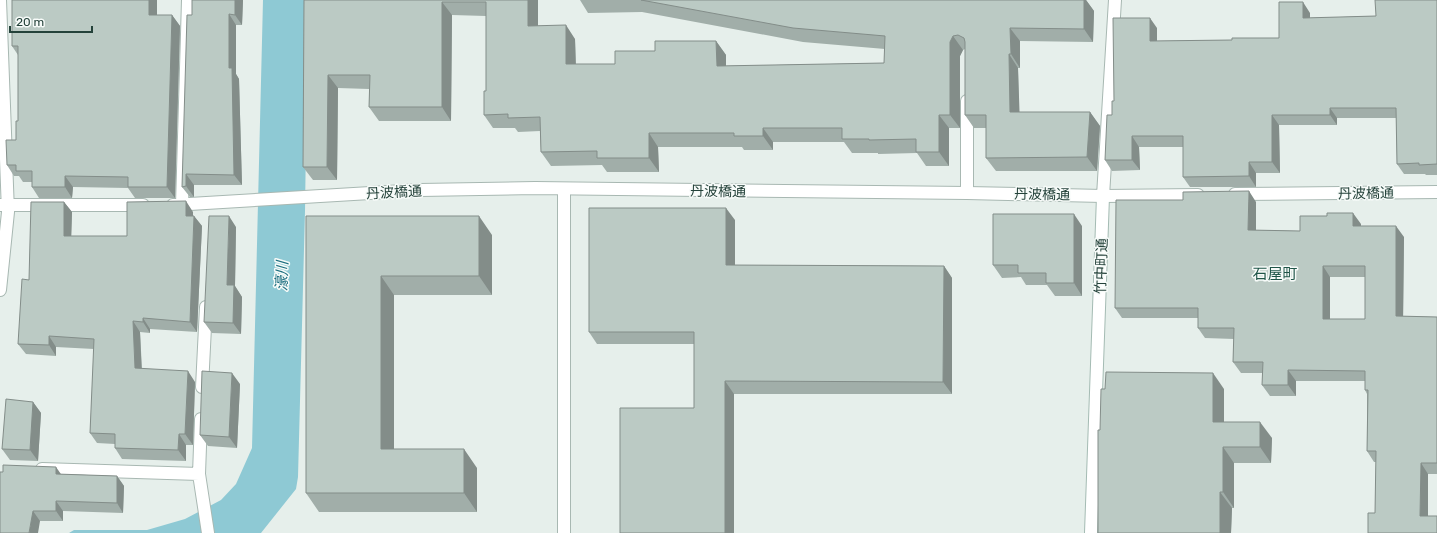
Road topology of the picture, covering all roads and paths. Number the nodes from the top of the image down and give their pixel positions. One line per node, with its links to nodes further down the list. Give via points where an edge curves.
1 (0, 0): 12 (street)
2 (188, 0): 11 (street)
3 (1115, 0): 10 (street, 竹中町通)
4 (967, 86): 7 (street)
5 (564, 189): 7 (street, 丹波橋通); 11 (street, 丹波橋通, via 420,190 242,200 210,207); 18 (street)
6 (1437, 192): 9 (street, 丹波橋通)
7 (967, 193): 10 (street, 丹波橋通)
8 (1206, 195): 10 (street, 丹波橋通)
9 (1222, 195)
10 (1103, 196): 19 (street, 竹中町通)
11 (182, 204): 12 (street, 丹波橋通)
12 (4, 205): 13 (street)
13 (0, 290)
14 (206, 298): 16 (street)
15 (32, 468): 16 (street)
16 (199, 474): 17 (street)
17 (208, 533)
18 (564, 533)
19 (1091, 533)

